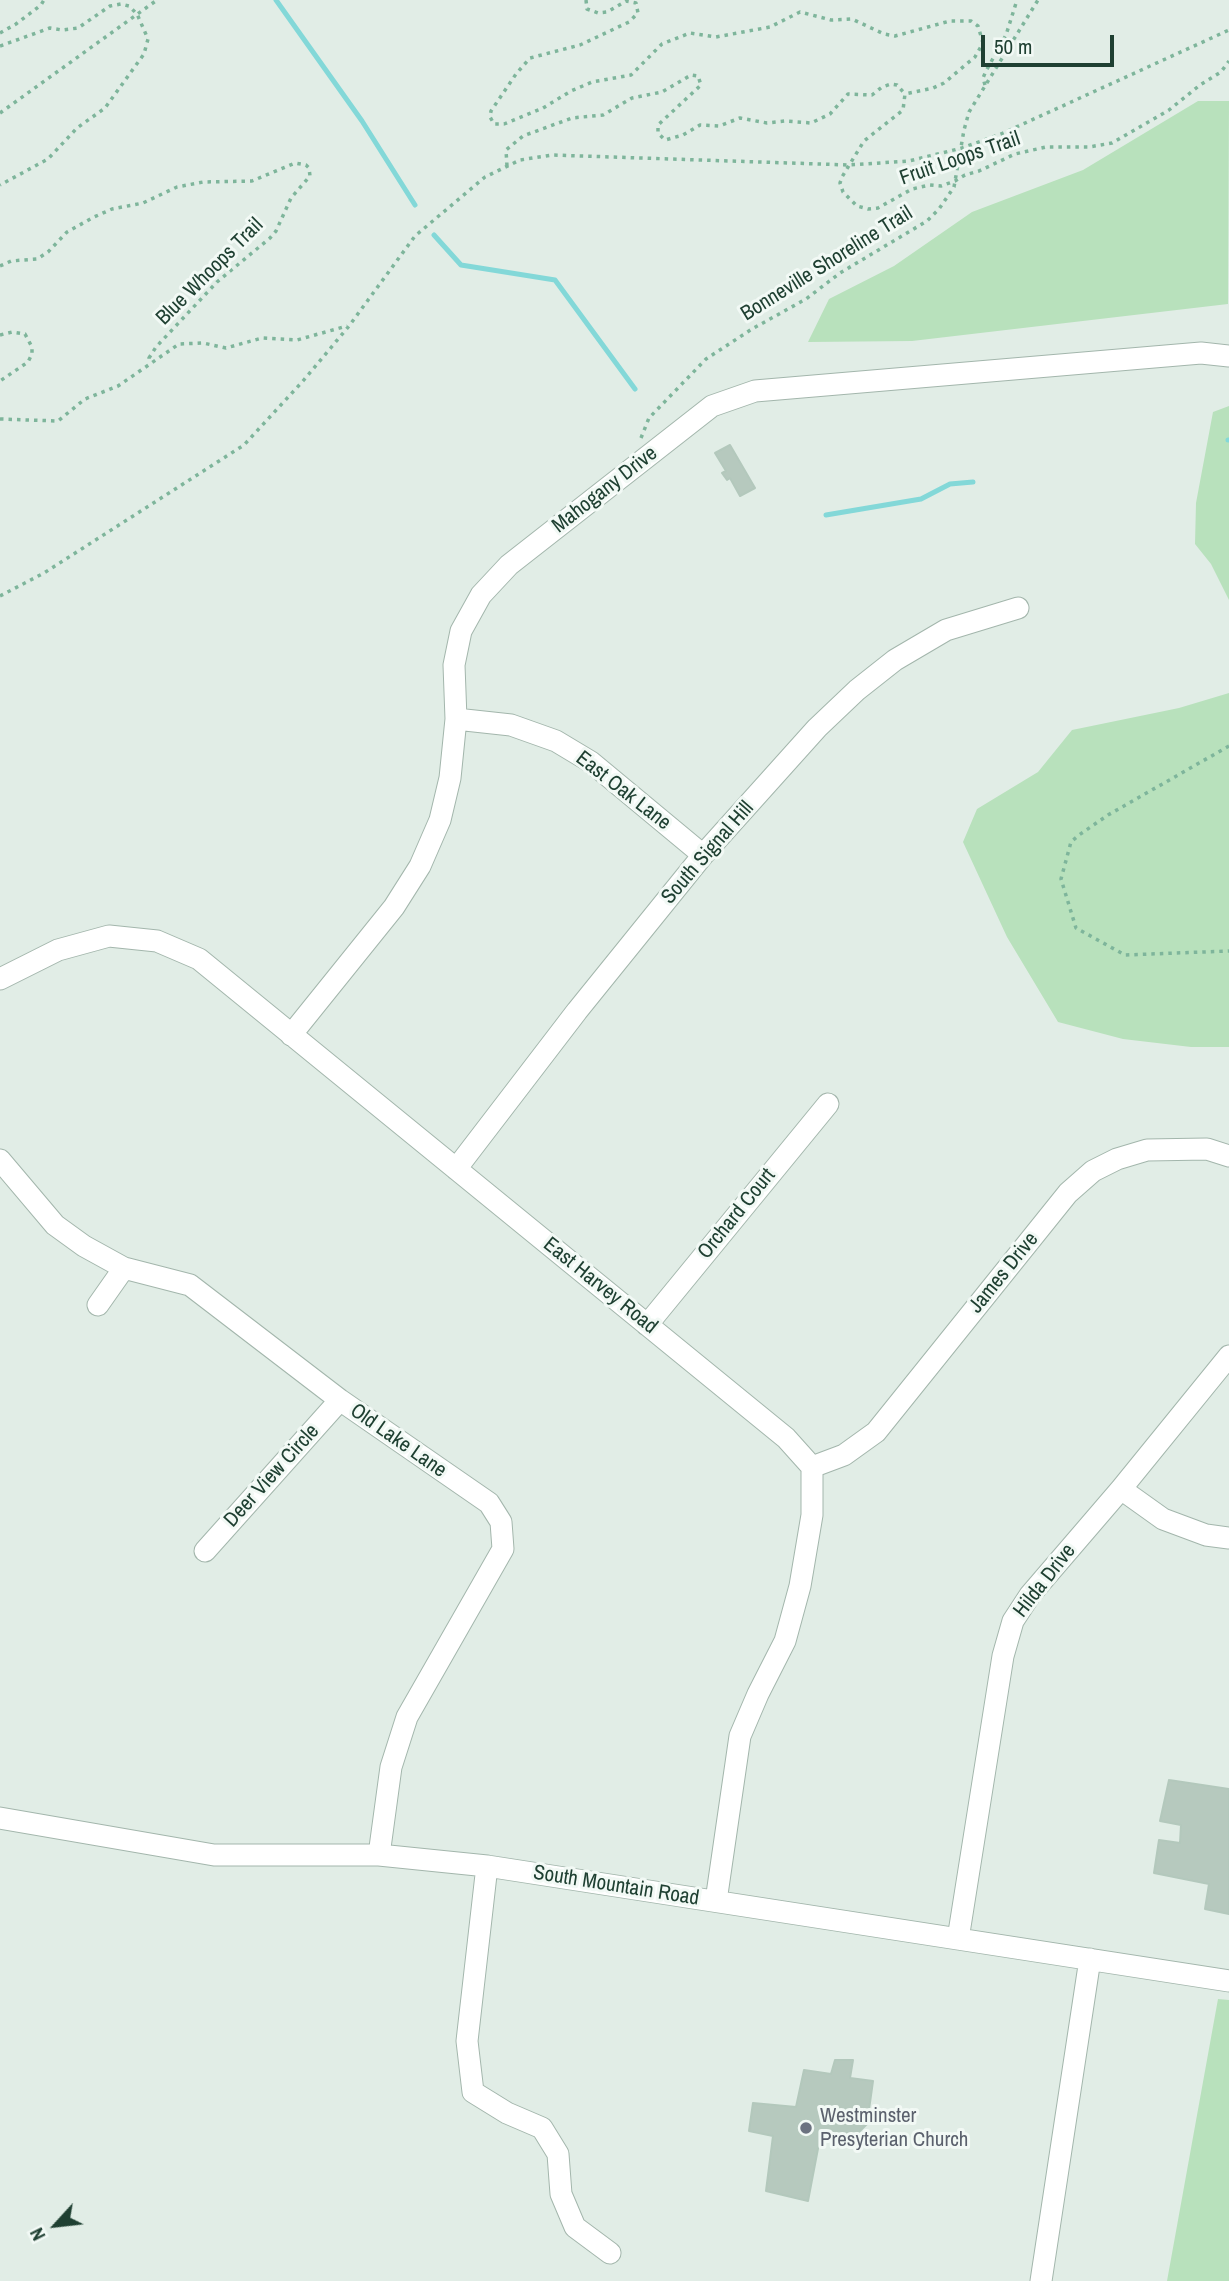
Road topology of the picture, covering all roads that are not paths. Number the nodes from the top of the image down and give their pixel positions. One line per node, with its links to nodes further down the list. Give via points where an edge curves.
1 (1229, 356): 3 (street, Mahogany Drive, via 1201,353 755,391 712,406 509,565 481,595 461,631 454,665)
2 (1018, 607): 4 (street, South Signal Hill, via 946,630 895,660 817,728)
3 (456, 719): 4 (street, East Oak Lane, via 512,725 556,741 591,762); 6 (street, Mahogany Drive, via 440,820 419,866 394,907)
4 (703, 855): 10 (street, South Signal Hill)
5 (0, 979): 6 (street, East Harvey Road, via 58,950 108,936 157,941 199,960)
6 (291, 1035): 10 (street, East Harvey Road)
7 (828, 1104): 13 (street, Orchard Court)
8 (1229, 1156): 16 (street, James Drive, via 1207,1149 1147,1150 1093,1171 1068,1193 876,1432 844,1455)
9 (0, 1160): 11 (street, Old Lake Lane, via 55,1225)
10 (456, 1169): 13 (street, East Harvey Road)
11 (124, 1268): 12 (street); 15 (street, Old Lake Lane, via 190,1285)
12 (98, 1305)
13 (647, 1325): 16 (street, East Harvey Road, via 786,1438)
14 (1229, 1356): 17 (street, Hilda Drive)
15 (340, 1400): 19 (street, Deer View Circle); 21 (street, Old Lake Lane, via 489,1503 500,1522 502,1549 407,1717 391,1767)
16 (812, 1466): 23 (street, via 812,1515 800,1587 785,1641 740,1736)
17 (1121, 1489): 18 (street, via 1163,1519); 24 (street, Hilda Drive, via 1013,1621 1003,1656)
18 (1229, 1538)
19 (205, 1551)
20 (0, 1818): 21 (street, South Mountain Road, via 214,1855)
21 (379, 1855): 22 (street, South Mountain Road)
22 (487, 1866): 23 (street, South Mountain Road); 27 (street, via 467,2040 473,2092 542,2128 558,2154 561,2194 575,2227)
23 (716, 1901): 24 (street, South Mountain Road)
24 (958, 1939): 25 (street, South Mountain Road)
25 (1090, 1959): 26 (street, South Mountain Road); 28 (street)
26 (1229, 1981)
27 (610, 2253)
28 (1041, 2281)

